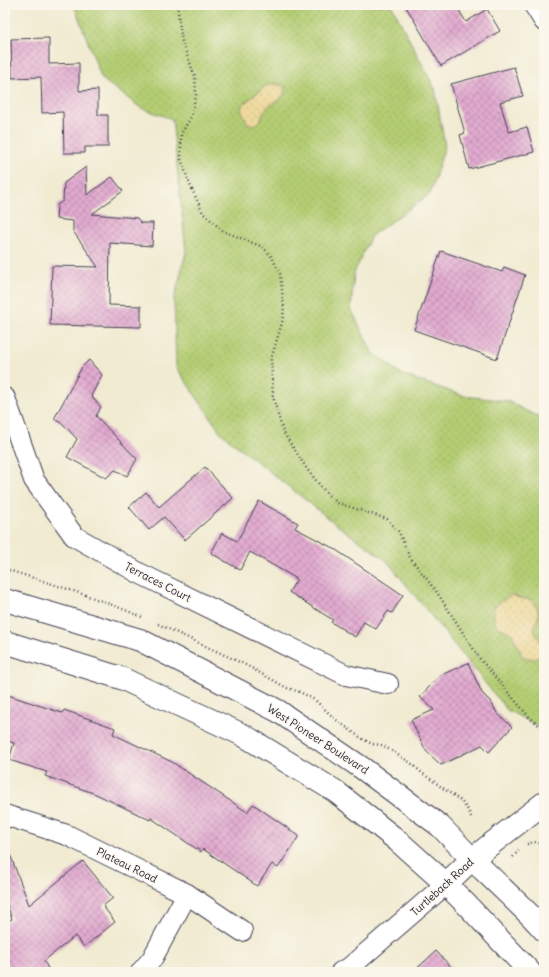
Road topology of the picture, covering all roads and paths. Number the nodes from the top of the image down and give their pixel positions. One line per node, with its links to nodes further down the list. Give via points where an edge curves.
1 (177, 5): 8 (path, via 182,42 195,76 196,95 191,117 181,134 181,159 190,185 203,213 223,231 263,247 280,274 284,308 271,359 273,397 283,432 327,494 338,503 387,519 399,532 409,556 438,594 480,659 530,718)
2 (534, 5): 3 (street)
3 (544, 21)
4 (5, 398): 7 (street, Terraces Court, via 34,480 74,536 139,573 346,675)
5 (5, 600): 15 (main road, West Pioneer Boulevard, via 140,640 278,711 362,768 440,826)
6 (5, 642): 16 (main road, via 121,678 243,735 335,791 398,841)
7 (388, 684)
8 (544, 730)
9 (544, 803): 15 (main road, Turtleback Road)
10 (5, 815): 17 (street, Plateau Road, via 67,835)
11 (544, 844): 12 (path, via 534,842)
12 (524, 845)
13 (521, 849): 14 (path)
14 (513, 857)
15 (472, 859): 16 (main road, Turtleback Road); 18 (main road, West Pioneer Boulevard)
16 (446, 884): 21 (street, Turtleback Road, via 349,968); 22 (main road)
17 (187, 894): 19 (street, Plateau Road); 20 (street, via 152,959)
18 (544, 930)
19 (242, 931)
20 (141, 972)
21 (341, 972)
22 (530, 972)

